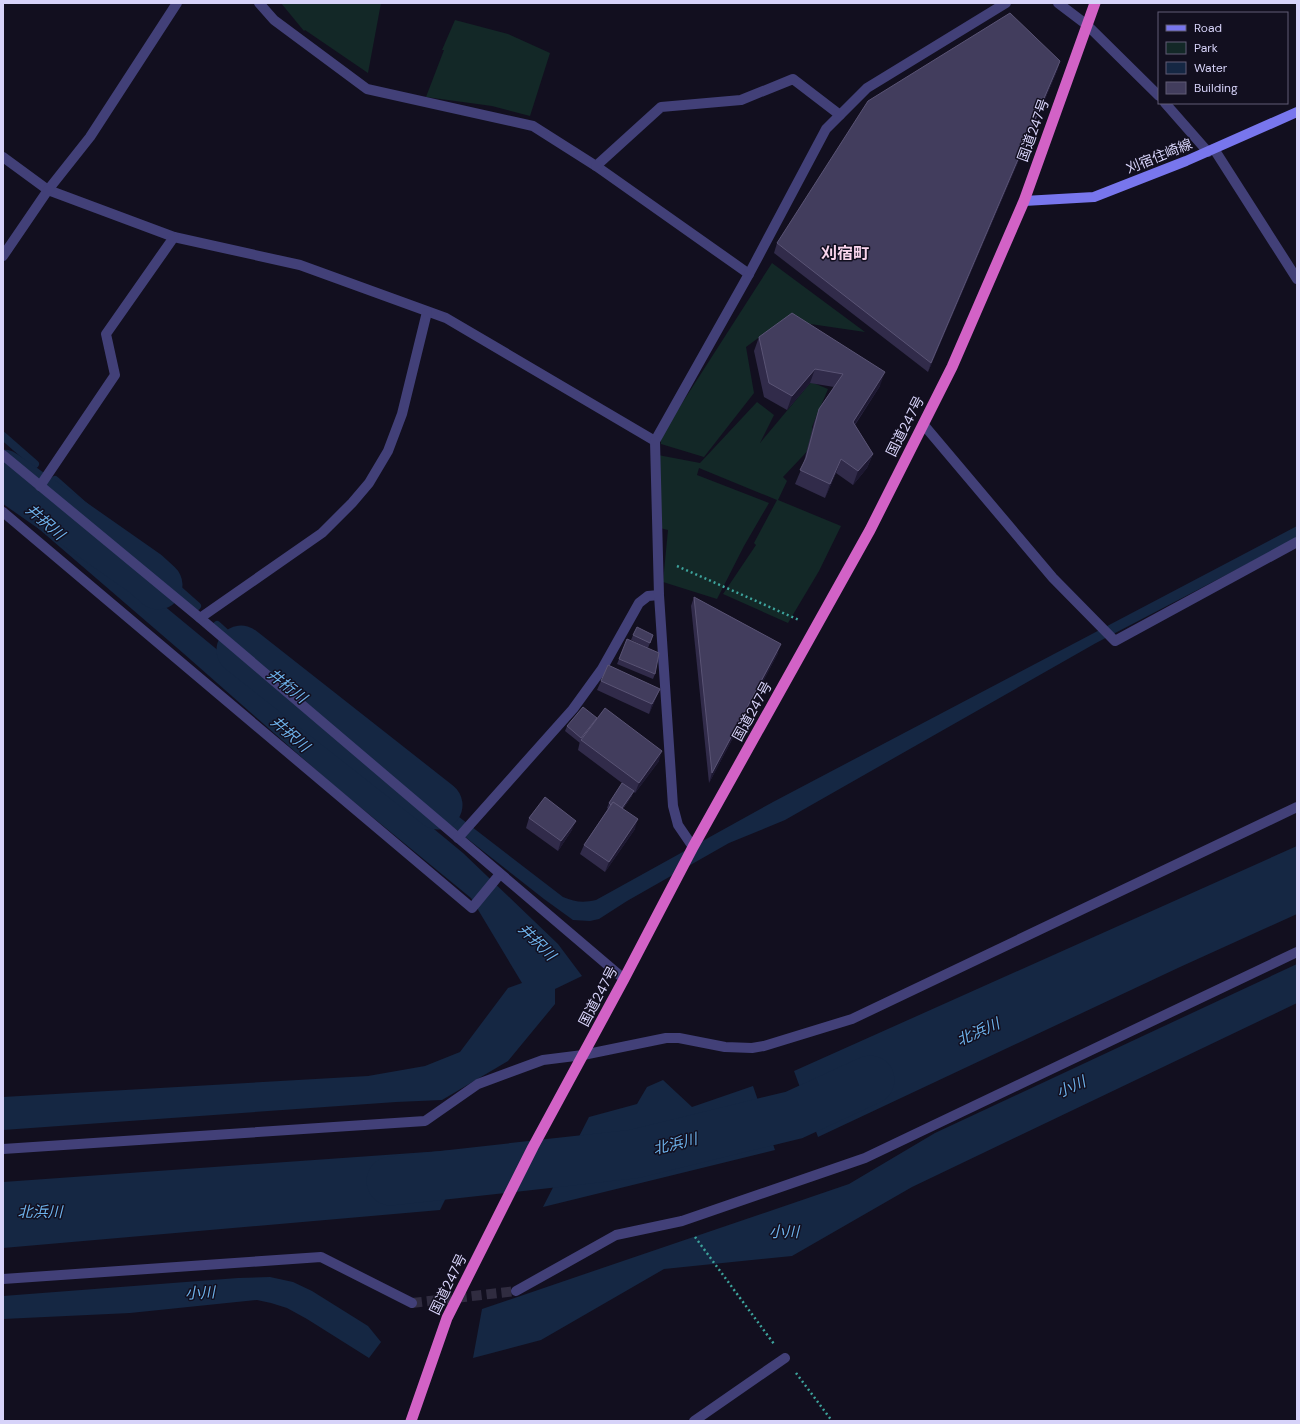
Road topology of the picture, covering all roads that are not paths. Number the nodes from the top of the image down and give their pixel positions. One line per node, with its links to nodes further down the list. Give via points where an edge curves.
1 (177, 3): 14 (street, via 90,137)
2 (259, 3): 13 (street, via 274,20 367,89 533,126)
3 (1006, 3): 10 (street, via 867,88)
4 (1058, 3): 6 (street)
5 (1095, 3): 6 (highway, 国道247号)
6 (1087, 25): 7 (street); 15 (highway, 国道247号)
7 (1158, 95)
8 (1166, 104): 11 (street)
9 (1297, 112): 11 (main road, 刈宿住崎線)
10 (840, 115): 13 (street, via 793,79 741,100 660,107); 18 (street, via 826,128)
11 (1211, 150): 15 (main road, 刈宿住崎線, via 1094,197); 19 (street)
12 (3, 157): 14 (street)
13 (596, 166): 18 (street)
14 (48, 190): 16 (street); 17 (street)
15 (1024, 201): 21 (highway, 国道247号, via 952,367)
16 (174, 236): 20 (street, via 300,265); 24 (street, via 106,334 114,375)
17 (3, 256)
18 (750, 274): 22 (street)
19 (1297, 278)
20 (427, 312): 22 (street, via 446,318); 28 (street, via 402,414 388,451 369,483 322,533)
21 (923, 424): 26 (street, via 1053,578 1115,641); 31 (highway, 国道247号, via 870,530)
22 (655, 441): 27 (street)
23 (3, 455): 24 (street)
24 (40, 486): 28 (street)
25 (3, 512): 32 (street, via 472,908)
26 (1297, 542)
27 (659, 595): 30 (street, via 648,596 639,603 602,669 578,703); 31 (street, via 673,806 678,825)
28 (200, 618): 30 (street)
29 (1297, 808): 35 (street, via 852,1019 752,1048 725,1047 666,1038)
30 (459, 837): 32 (street)
31 (693, 847): 34 (highway, 国道247号)
32 (499, 875): 34 (street)
33 (1297, 952): 38 (street, via 865,1158 682,1220 616,1235)
34 (624, 979): 35 (highway, 国道247号)
35 (583, 1055): 36 (street, via 543,1060 478,1084 425,1121); 41 (highway, 国道247号, via 447,1318)
36 (3, 1149)
37 (3, 1279): 39 (street, via 321,1257)
38 (516, 1291)
39 (412, 1302)
40 (785, 1358): 42 (street)
41 (411, 1421)
42 (694, 1421)

